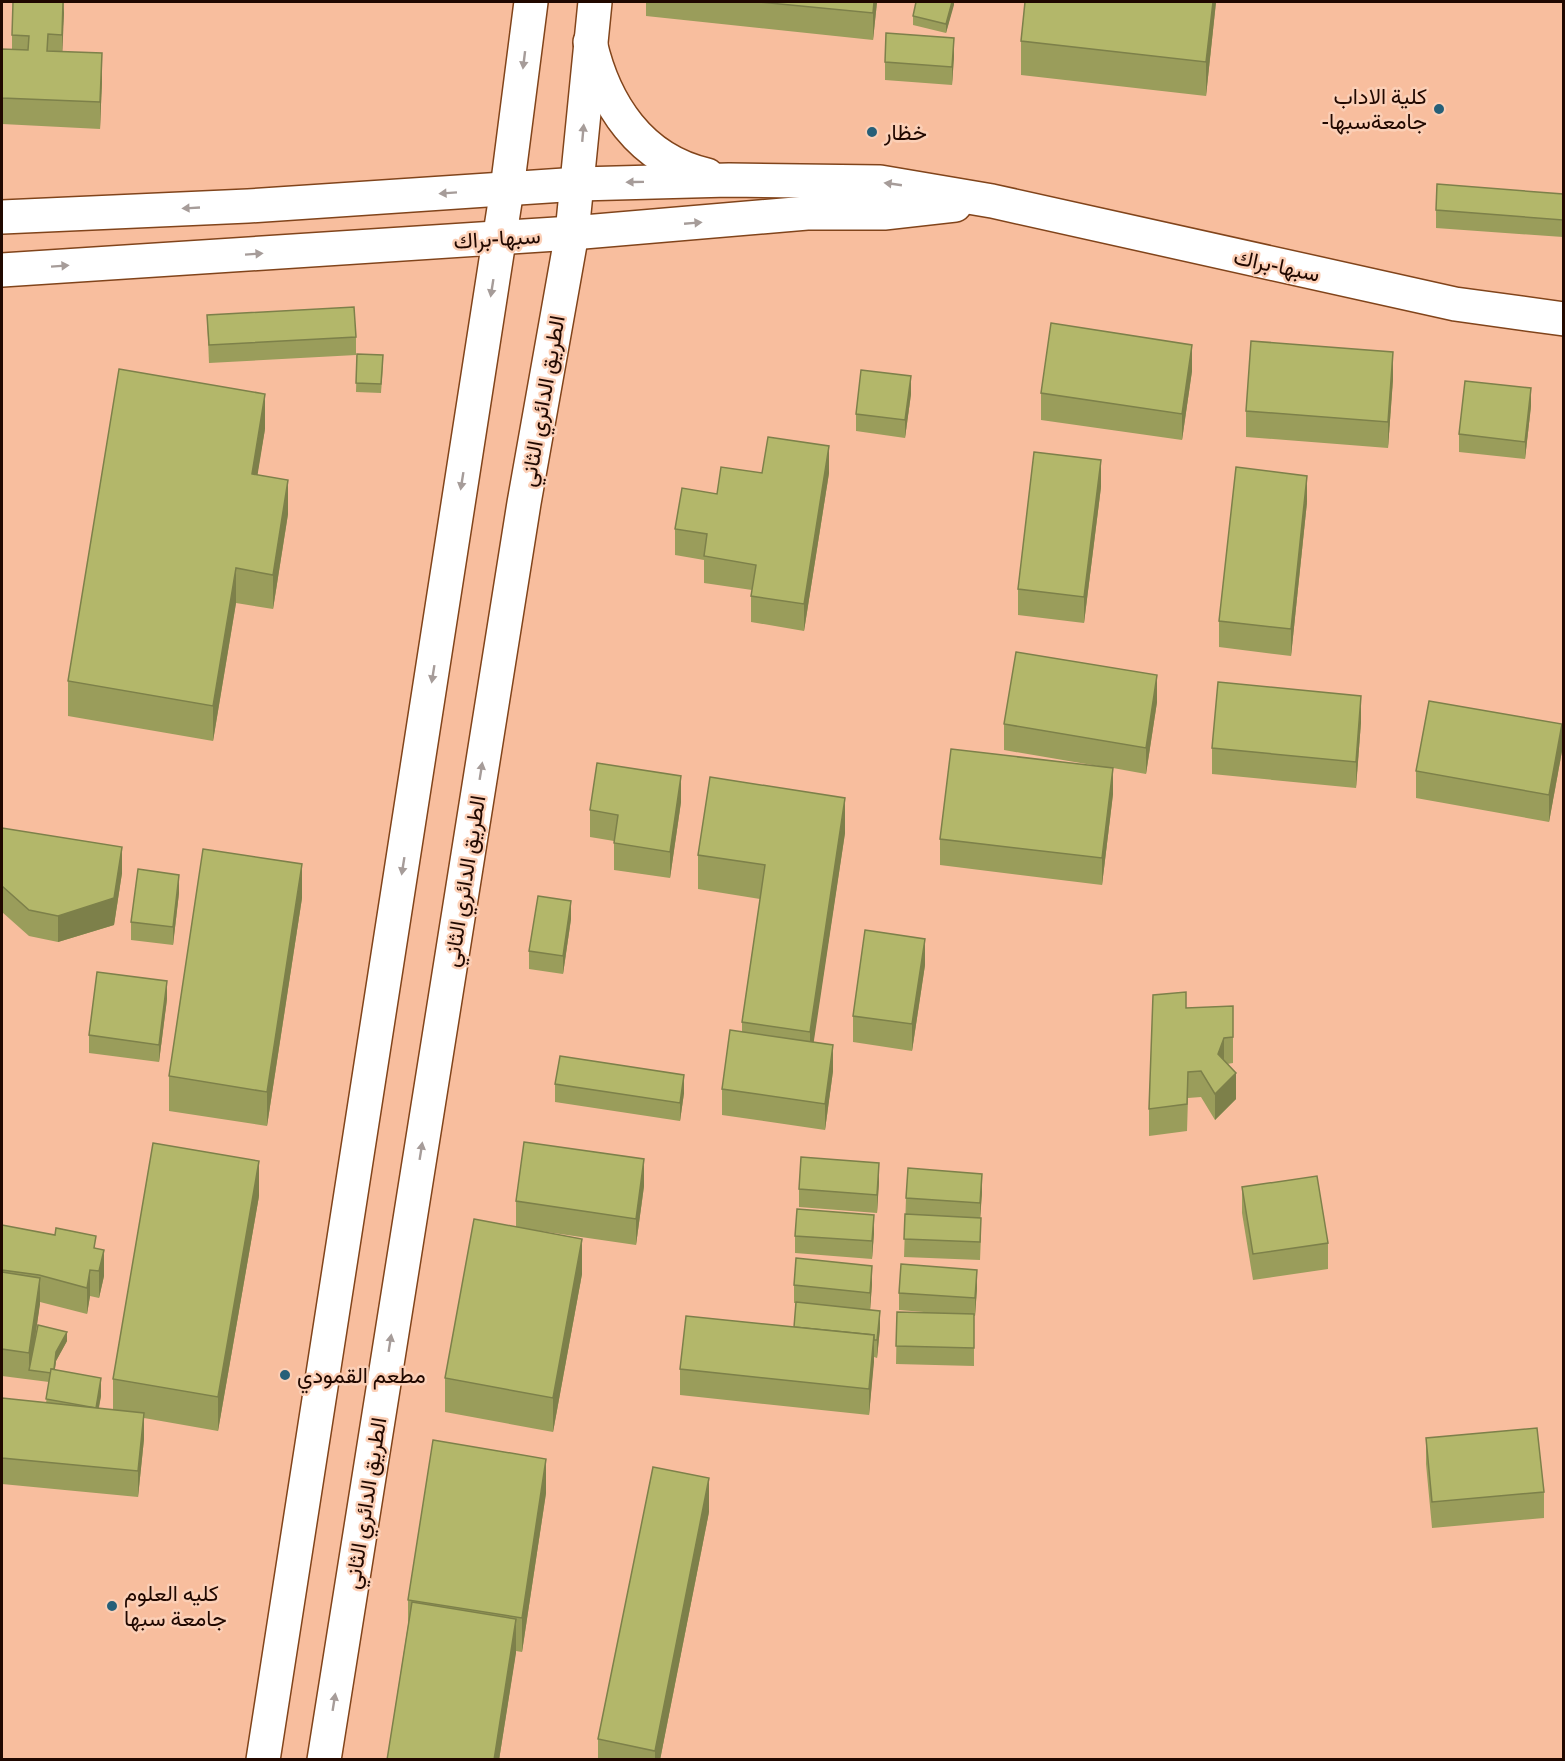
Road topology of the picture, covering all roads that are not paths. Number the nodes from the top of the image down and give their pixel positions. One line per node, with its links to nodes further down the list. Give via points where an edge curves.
1 (531, 2): 6 (main road, one-way to 6)
2 (595, 2): 3 (main road, الطريق الدائري الثاني)
3 (590, 42): 4 (main road, via 609,99 647,145 699,174); 5 (main road, الطريق الدائري الثاني, one-way to 3)
4 (729, 180): 5 (main road, سبها-براك, one-way to 5); 7 (main road, سبها-براك, one-way to 4, via 880,182)
5 (579, 184): 6 (main road, سبها-براك); 9 (main road, الطريق الدائري الثاني)
6 (507, 189): 8 (main road, سبها-براك, one-way to 8); 10 (main road)
7 (992, 201): 9 (main road, سبها-براك, one-way to 7, via 807,213 884,213); 12 (main road, سبها-براك, via 1455,304)
8 (2, 217)
9 (572, 233): 10 (main road, سبها-براك); 14 (main road, الطريق الدائري الثاني, one-way to 9, via 524,503)
10 (500, 237): 11 (main road, سبها-براك, one-way to 10); 13 (main road, one-way to 13)
11 (2, 270)
12 (1563, 319)
13 (263, 1760)
14 (324, 1760)

